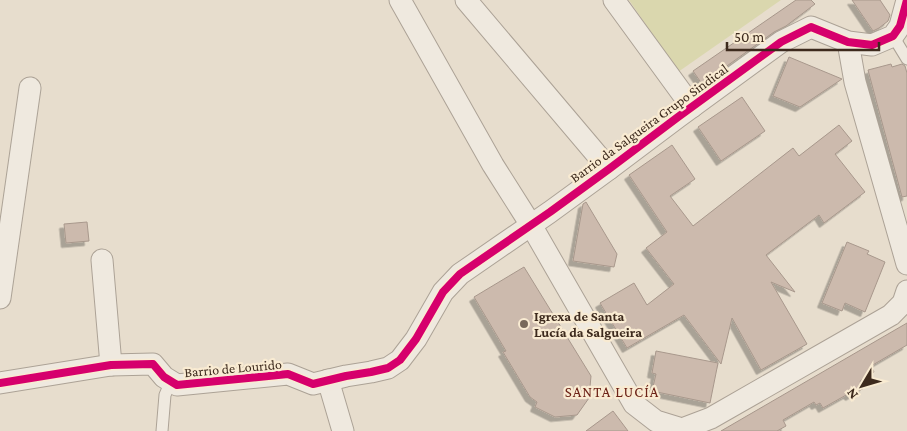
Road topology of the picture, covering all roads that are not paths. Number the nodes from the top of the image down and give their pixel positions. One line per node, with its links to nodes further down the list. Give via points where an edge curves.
1 (400, 0): 11 (street, via 493,165)
2 (466, 0): 10 (street)
3 (614, 0): 9 (street)
4 (907, 0): 5 (street)
5 (900, 31): 6 (street, Barrio da Salgueira Grupo Sindical, via 872,45); 7 (lane)
6 (848, 42): 9 (street, Barrio da Salgueira Grupo Sindical, via 811,26 781,42); 13 (street, via 855,82)
7 (907, 58)
8 (30, 88): 15 (street)
9 (692, 107): 10 (street, Barrio da Salgueira Grupo Sindical)
10 (609, 169): 11 (street, Barrio da Salgueira Grupo Sindical)
11 (531, 225): 17 (street, Barrio de Lourido, via 460,274 443,292 400,360 388,368); 20 (street, via 634,404 656,421)
12 (102, 260): 16 (street)
13 (907, 264)
14 (907, 291): 20 (street, via 903,303 891,315 711,418)
15 (0, 298)
16 (111, 365): 18 (street, Barrio de Lourido, via 153,364); 19 (street, Barrio de Lourido)
17 (328, 380): 18 (street, Barrio de Lourido, via 313,384 288,374 177,386); 22 (street)
18 (171, 381): 21 (lane, via 164,395)
19 (0, 383)
20 (682, 430)
21 (162, 431)
22 (343, 431)

